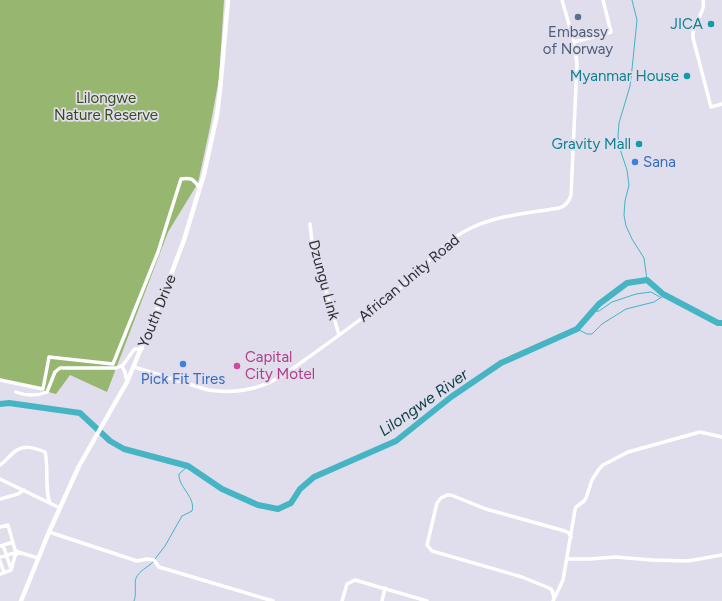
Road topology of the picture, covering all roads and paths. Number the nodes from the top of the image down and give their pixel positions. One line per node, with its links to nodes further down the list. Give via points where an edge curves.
1 (228, 0): 7 (street, Youth Drive, via 218,102)
2 (562, 0): 5 (street, African Unity Road)
3 (603, 0): 5 (street, via 611,32)
4 (703, 0): 6 (street, via 703,9 693,35 711,107)
5 (574, 42): 9 (street, African Unity Road, via 577,76 571,195 568,203 559,208 494,220 458,235 445,244 400,289)
6 (722, 104)
7 (200, 188): 10 (street, Youth Drive, via 180,253); 13 (street, via 191,178 181,179 158,252 113,364 49,357 43,389)
8 (310, 224): 9 (street, Dzungu Link, via 312,242)
9 (339, 335): 12 (street, African Unity Road, via 278,379 252,389 208,390)
10 (142, 349): 11 (street, via 135,349); 12 (street, Youth Drive)
11 (122, 366): 14 (street); 15 (street, via 113,369 60,368 55,372 47,392 27,395)
12 (134, 367): 14 (street, Youth Drive)
13 (0, 380)
14 (127, 382): 22 (street, Youth Drive, via 79,466)
15 (16, 392)
16 (722, 437): 25 (street, via 700,432 687,435 628,452 603,465 592,480 586,498 576,507)
17 (0, 464): 21 (street, via 20,448 34,447 45,452 48,469 47,499)
18 (0, 479): 19 (street)
19 (24, 490): 20 (street); 21 (street)
20 (0, 499)
21 (51, 504): 22 (street)
22 (60, 508): 24 (street, Youth Drive)
23 (0, 527): 26 (street, via 8,525)
24 (49, 532): 32 (street, Youth Drive); 40 (street, via 137,561 154,560 159,567)
25 (571, 537): 33 (street); 38 (street, via 569,533 486,509 451,495 439,500 430,528 427,545 432,551 522,577 552,590)
26 (13, 542): 27 (street); 28 (street)
27 (1, 546): 29 (street)
28 (18, 552): 29 (street); 32 (street); 35 (street)
29 (6, 555): 31 (street); 35 (street)
30 (722, 556): 33 (street, via 688,561 615,557)
31 (0, 557)
32 (38, 558): 39 (street, Youth Drive)
33 (567, 559): 38 (street, via 563,580)
34 (0, 561): 36 (street)
35 (12, 570): 36 (street)
36 (2, 573)
37 (385, 588): 41 (street, via 355,580 347,584); 42 (street); 43 (street)
38 (554, 600)
39 (21, 601)
40 (273, 601)
41 (342, 601)
42 (382, 601)
43 (427, 601)

